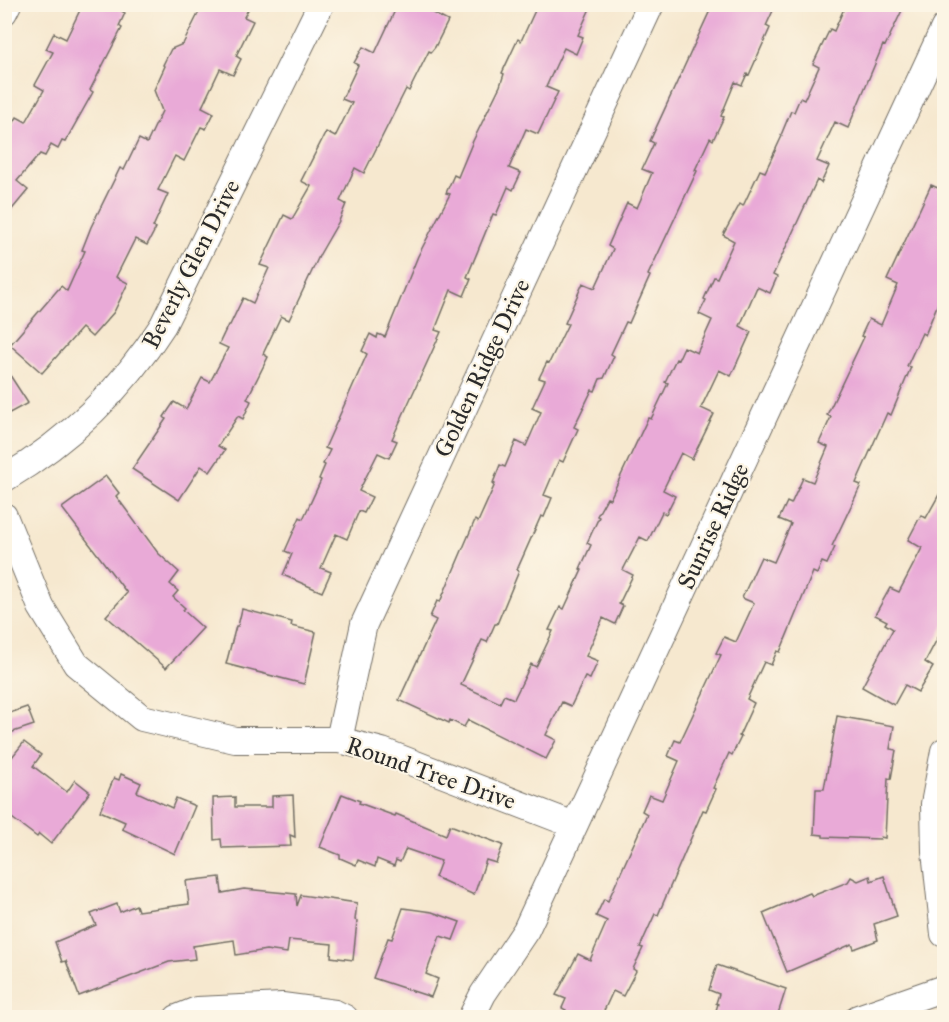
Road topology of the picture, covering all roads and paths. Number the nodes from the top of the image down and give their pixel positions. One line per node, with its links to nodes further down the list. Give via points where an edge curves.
1 (8, 4): 4 (street)
2 (321, 4): 6 (street, Beverly Glen Drive, via 163,325 142,357 88,416 38,459)
3 (651, 4): 8 (street, Golden Ridge Drive, via 364,624)
4 (4, 12)
5 (945, 28): 10 (street, Sunrise Ridge)
6 (4, 479)
7 (4, 516): 8 (street, Round Tree Drive, via 41,607 76,664 142,718 235,740)
8 (339, 740): 10 (street, Round Tree Drive, via 382,750)
9 (945, 751): 11 (street, via 934,804 934,827)
10 (574, 825): 15 (street, Sunrise Ridge, via 526,930)
11 (945, 934)
12 (945, 988): 16 (street)
13 (177, 1017): 14 (street, via 197,1010 282,1006)
14 (345, 1017)
15 (471, 1017)
16 (858, 1017)

